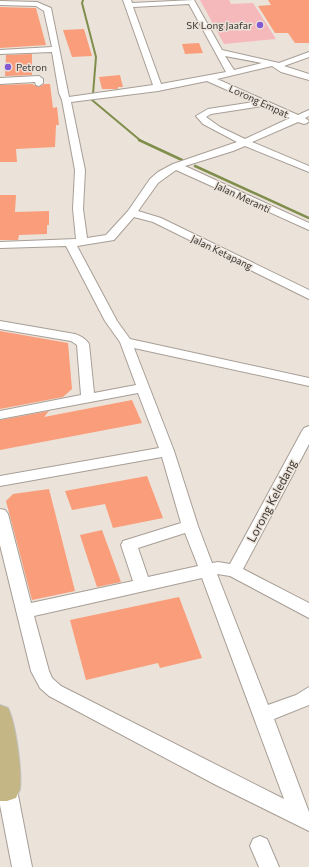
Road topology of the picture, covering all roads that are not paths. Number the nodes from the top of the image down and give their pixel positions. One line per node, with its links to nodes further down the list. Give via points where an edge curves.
1 (190, 1): 2 (street); 6 (street)
2 (128, 2): 14 (street)
3 (0, 4): 4 (street, via 32,4 46,7)
4 (56, 49): 5 (street); 15 (street)
5 (0, 52)
6 (220, 52): 8 (street); 9 (street)
7 (309, 54): 8 (street)
8 (275, 65): 9 (street); 10 (street)
9 (231, 73): 11 (street)
10 (309, 77)
11 (210, 79): 14 (street); 16 (street, Lorong Empat)
12 (0, 81): 13 (street, via 39,79)
13 (39, 83)
14 (158, 88): 15 (street)
15 (66, 100): 25 (street, via 80,170)
16 (263, 103): 18 (street, Lorong Empat); 20 (street, via 208,112 201,116 205,123)
17 (309, 113): 18 (street)
18 (298, 119): 19 (street, Lorong Empat); 20 (street)
19 (309, 123)
20 (244, 143): 21 (street); 22 (street)
21 (176, 166): 23 (street, via 154,181); 24 (street, Jalan Meranti)
22 (309, 169)
23 (132, 214): 25 (street, via 110,238); 27 (street, Jalan Ketapang, via 157,220)
24 (309, 227)
25 (76, 242): 26 (street); 29 (street, via 111,321)
26 (0, 245)
27 (309, 295)
28 (0, 325): 32 (street, via 80,340 83,344)
29 (126, 342): 30 (street); 31 (street)
30 (309, 382)
31 (143, 388): 32 (street); 35 (street)
32 (88, 399): 33 (street)
33 (0, 415)
34 (309, 431): 40 (street, Lorong Keledang)
35 (167, 451): 36 (street); 38 (street)
36 (0, 481)
37 (0, 514): 42 (street)
38 (190, 526): 39 (street); 41 (street, via 129,545)
39 (207, 570): 40 (street, via 218,568); 41 (street); 46 (street)
40 (234, 571): 43 (street)
41 (143, 585): 42 (street)
42 (26, 611): 48 (street, via 40,671 46,683 55,691 223,780)
43 (309, 611)
44 (309, 695): 46 (street)
45 (0, 715): 47 (main road, via 6,749)
46 (263, 715): 48 (street)
47 (2, 784): 50 (street)
48 (304, 819)
49 (260, 846): 51 (street)
50 (22, 867)
51 (269, 867)

